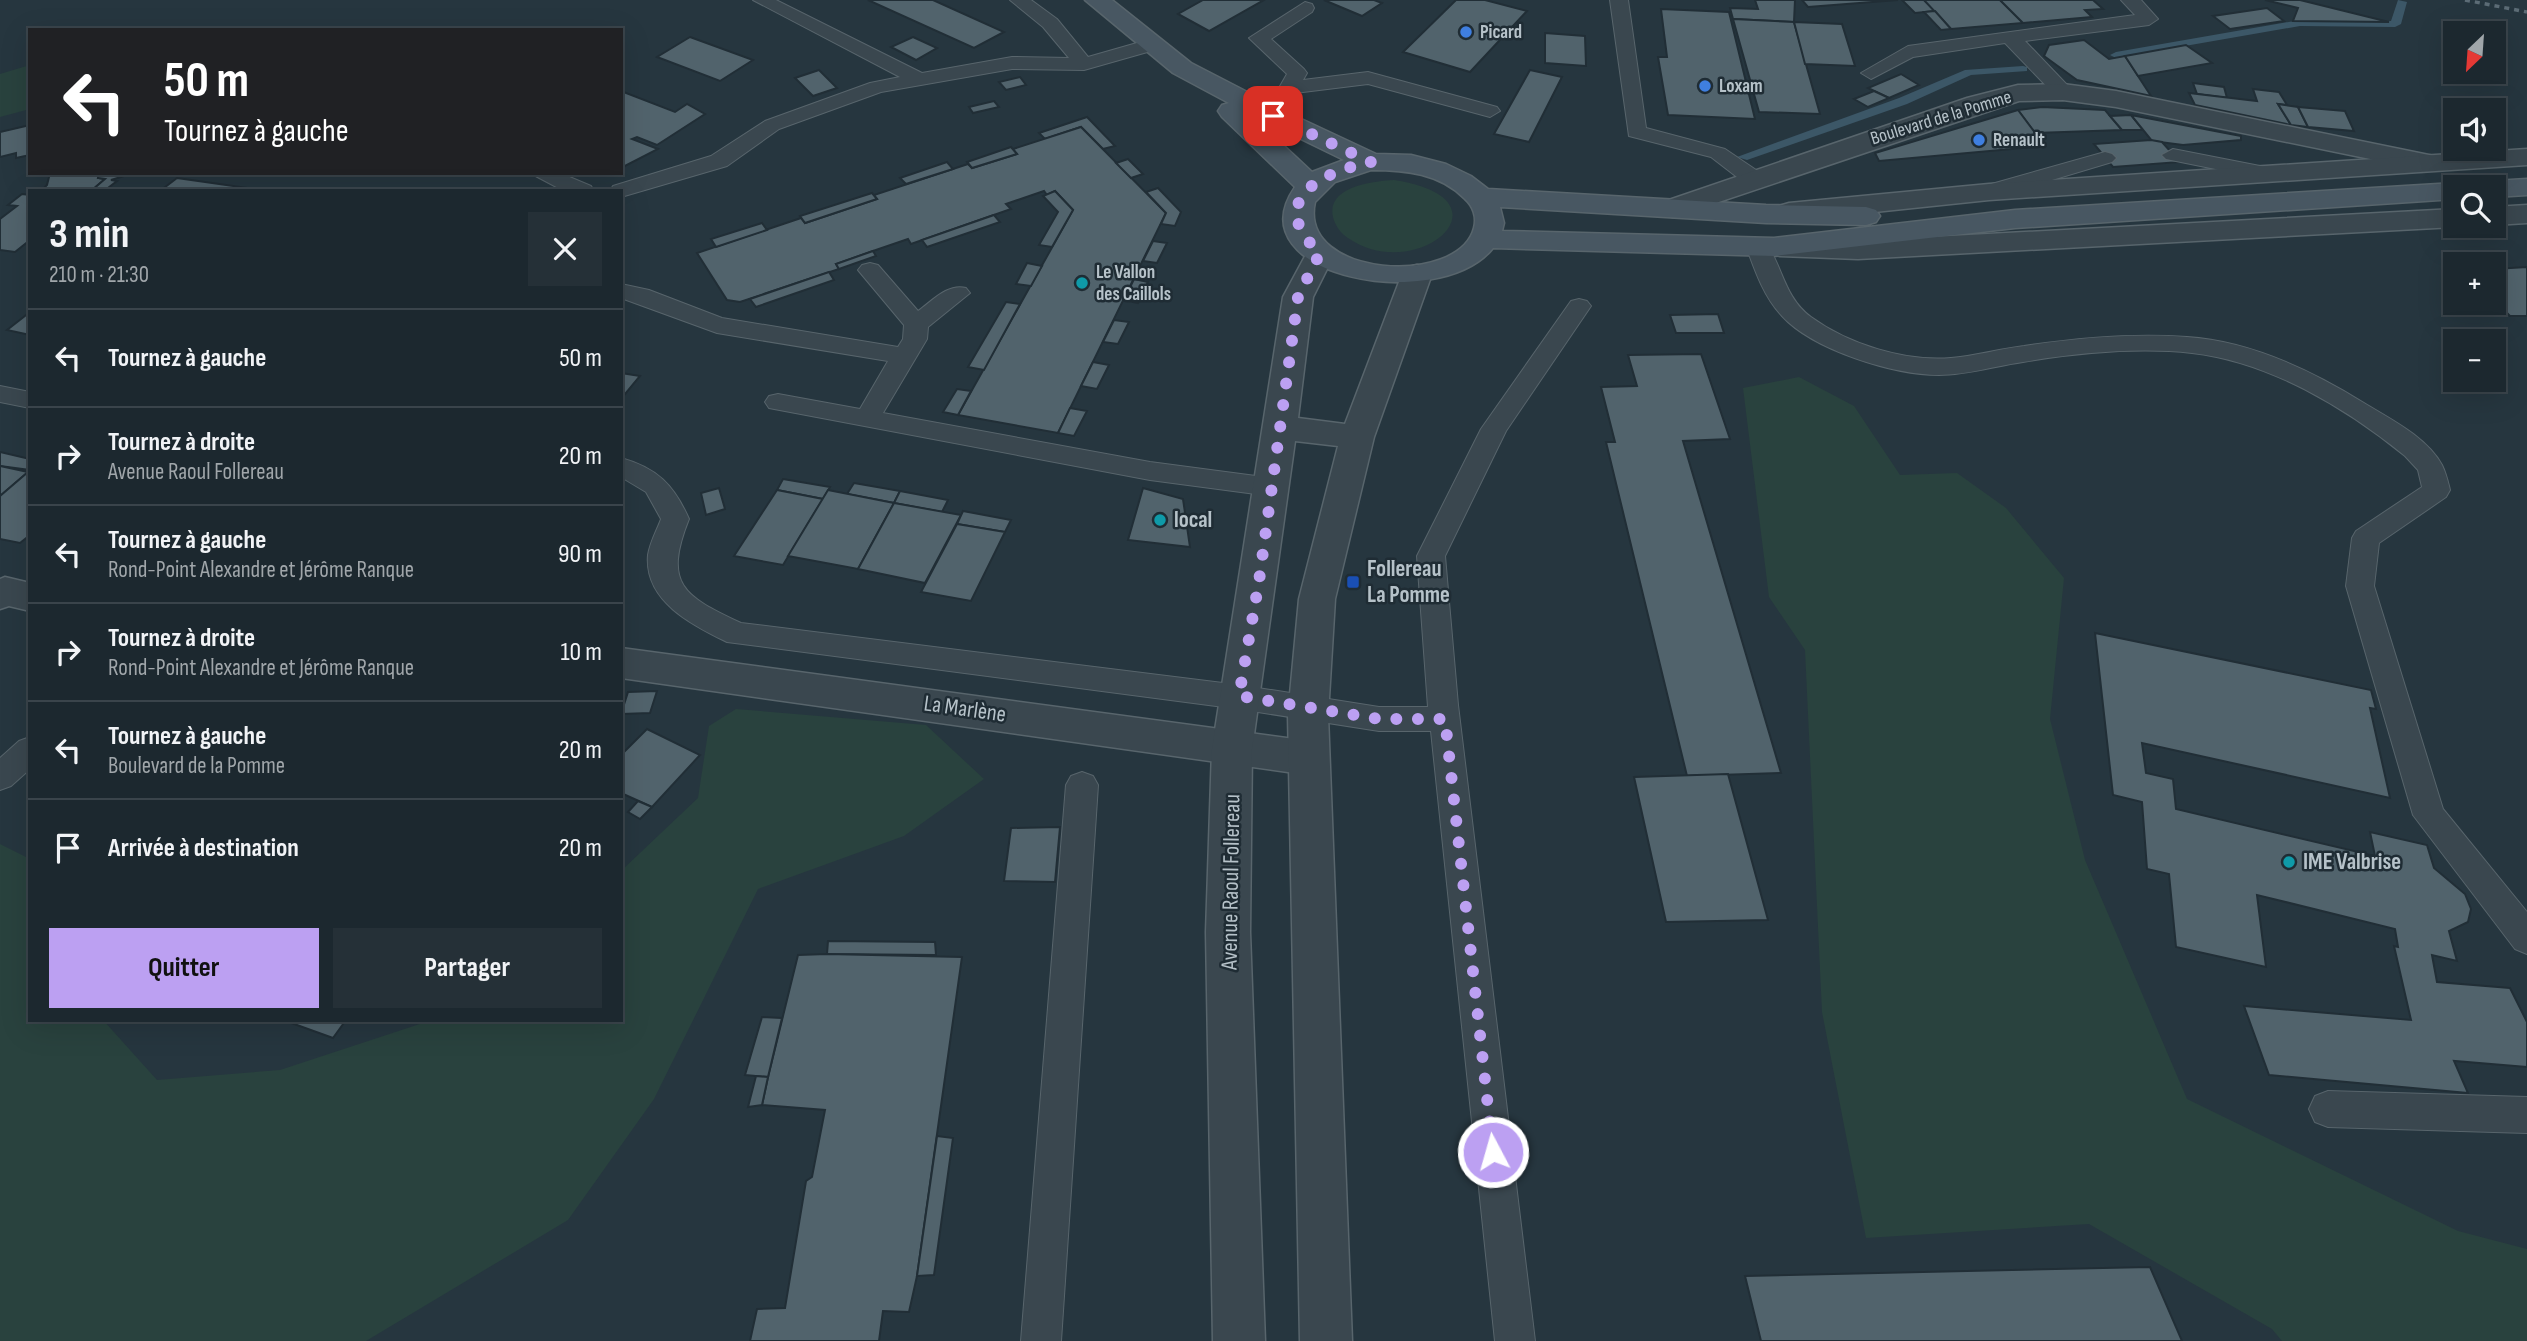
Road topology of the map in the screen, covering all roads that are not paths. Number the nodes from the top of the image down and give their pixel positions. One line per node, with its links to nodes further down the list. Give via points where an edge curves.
1 (762, 0): 12 (lane)
2 (1019, 0): 9 (lane, via 1050,23)
3 (1619, 0): 24 (lane, via 1636,132 1718,153)
4 (2130, 0): 7 (lane, via 2150,19)
5 (1105, 1): 8 (main road)
6 (1305, 8): 13 (lane, via 1259,38 1297,73)
7 (2010, 37): 11 (lane, via 1908,52); 14 (lane)
8 (1151, 44): 9 (lane); 10 (main road)
9 (1084, 64): 12 (lane, via 1012,63)
10 (1182, 68): 16 (main road); 25 (main road, via 1273,147)
11 (1871, 74)
12 (919, 79): 29 (lane, via 877,87 772,125 719,162)
13 (1288, 88): 15 (lane, via 1368,78); 16 (lane)
14 (2063, 92): 21 (street, Boulevard de la Pomme); 24 (street, Boulevard de la Pomme, via 2018,93 1976,104)
15 (1490, 111)
16 (1273, 116): 20 (main road)
17 (2173, 155): 22 (lane)
18 (2527, 157): 21 (street, Boulevard de la Pomme)
19 (2105, 158): 30 (lane)
20 (1371, 162): 25 (main road, via 1326,175); 32 (main road, via 1422,166 1466,184)
21 (2424, 162): 22 (street, Boulevard de la Pomme)
22 (2265, 173): 30 (street, Boulevard de la Pomme)
23 (546, 175): 28 (lane)
24 (1754, 179): 33 (street, Boulevard de la Pomme)
25 (1310, 186): 41 (main road, via 1296,212 1298,227)
26 (2527, 187): 27 (main road)
27 (2506, 188)
28 (578, 189)
29 (623, 190)
30 (1989, 192): 34 (street, Boulevard de la Pomme)
31 (2443, 192): 37 (main road, Boulevard de la Pomme)
32 (1480, 197): 33 (main road, Boulevard de la Pomme); 39 (main road, via 1489,218)
33 (1673, 208): 34 (main road, Boulevard de la Pomme)
34 (1766, 214): 37 (main road, Boulevard de la Pomme)
35 (2527, 214): 36 (street)
36 (2506, 215)
37 (2015, 219): 40 (main road, Boulevard de la Pomme)
38 (2443, 219): 40 (street, Boulevard de la Pomme, via 1858,250)
39 (1485, 239): 40 (main road, Boulevard de la Pomme); 43 (main road, via 1459,262)
40 (1766, 246): 68 (lane, via 1773,288 1793,315 1883,360 1936,368 2035,352 2132,346 2190,345 2233,352 2320,386 2390,432 2430,466 2437,490 2365,538 2360,586 2429,815)
41 (1320, 253): 43 (main road, via 1365,271); 53 (street, Avenue Raoul Follereau, via 1298,297)
42 (870, 270): 47 (lane)
43 (1417, 274): 54 (street)
44 (623, 291): 48 (lane, via 717,325)
45 (958, 293): 47 (lane)
46 (1579, 306): 62 (lane, via 1494,429 1432,556)
47 (916, 324): 48 (lane, via 915,340)
48 (904, 356): 52 (lane)
49 (0, 394): 50 (lane)
50 (28, 400)
51 (778, 402): 52 (lane)
52 (866, 419): 56 (lane, via 1150,471)
53 (1279, 427): 54 (street); 56 (street, Avenue Raoul Follereau)
54 (1357, 437): 61 (street, via 1317,599)
55 (623, 468): 60 (lane, via 643,474 666,494 676,519 662,555 667,587 701,618 737,634)
56 (1271, 487): 60 (street, Avenue Raoul Follereau)
57 (0, 595): 58 (street, via 5,591)
58 (28, 597)
59 (623, 663): 63 (street, La Marlène)
60 (1239, 696): 61 (lane); 63 (street, Avenue Raoul Follereau)
61 (1308, 709): 62 (lane, via 1379,719); 65 (street)
62 (1445, 719): 74 (lane)
63 (1232, 749): 65 (street, La Marlène); 72 (street, Avenue Raoul Follereau, via 1228,932)
64 (28, 752): 66 (lane)
65 (1309, 758): 73 (street)
66 (0, 777)
67 (1082, 785): 71 (lane)
68 (2527, 938)
69 (2328, 1110): 70 (lane)
70 (2527, 1115)
71 (1041, 1341)
72 (1238, 1341)
73 (1326, 1341)
74 (1515, 1341)

